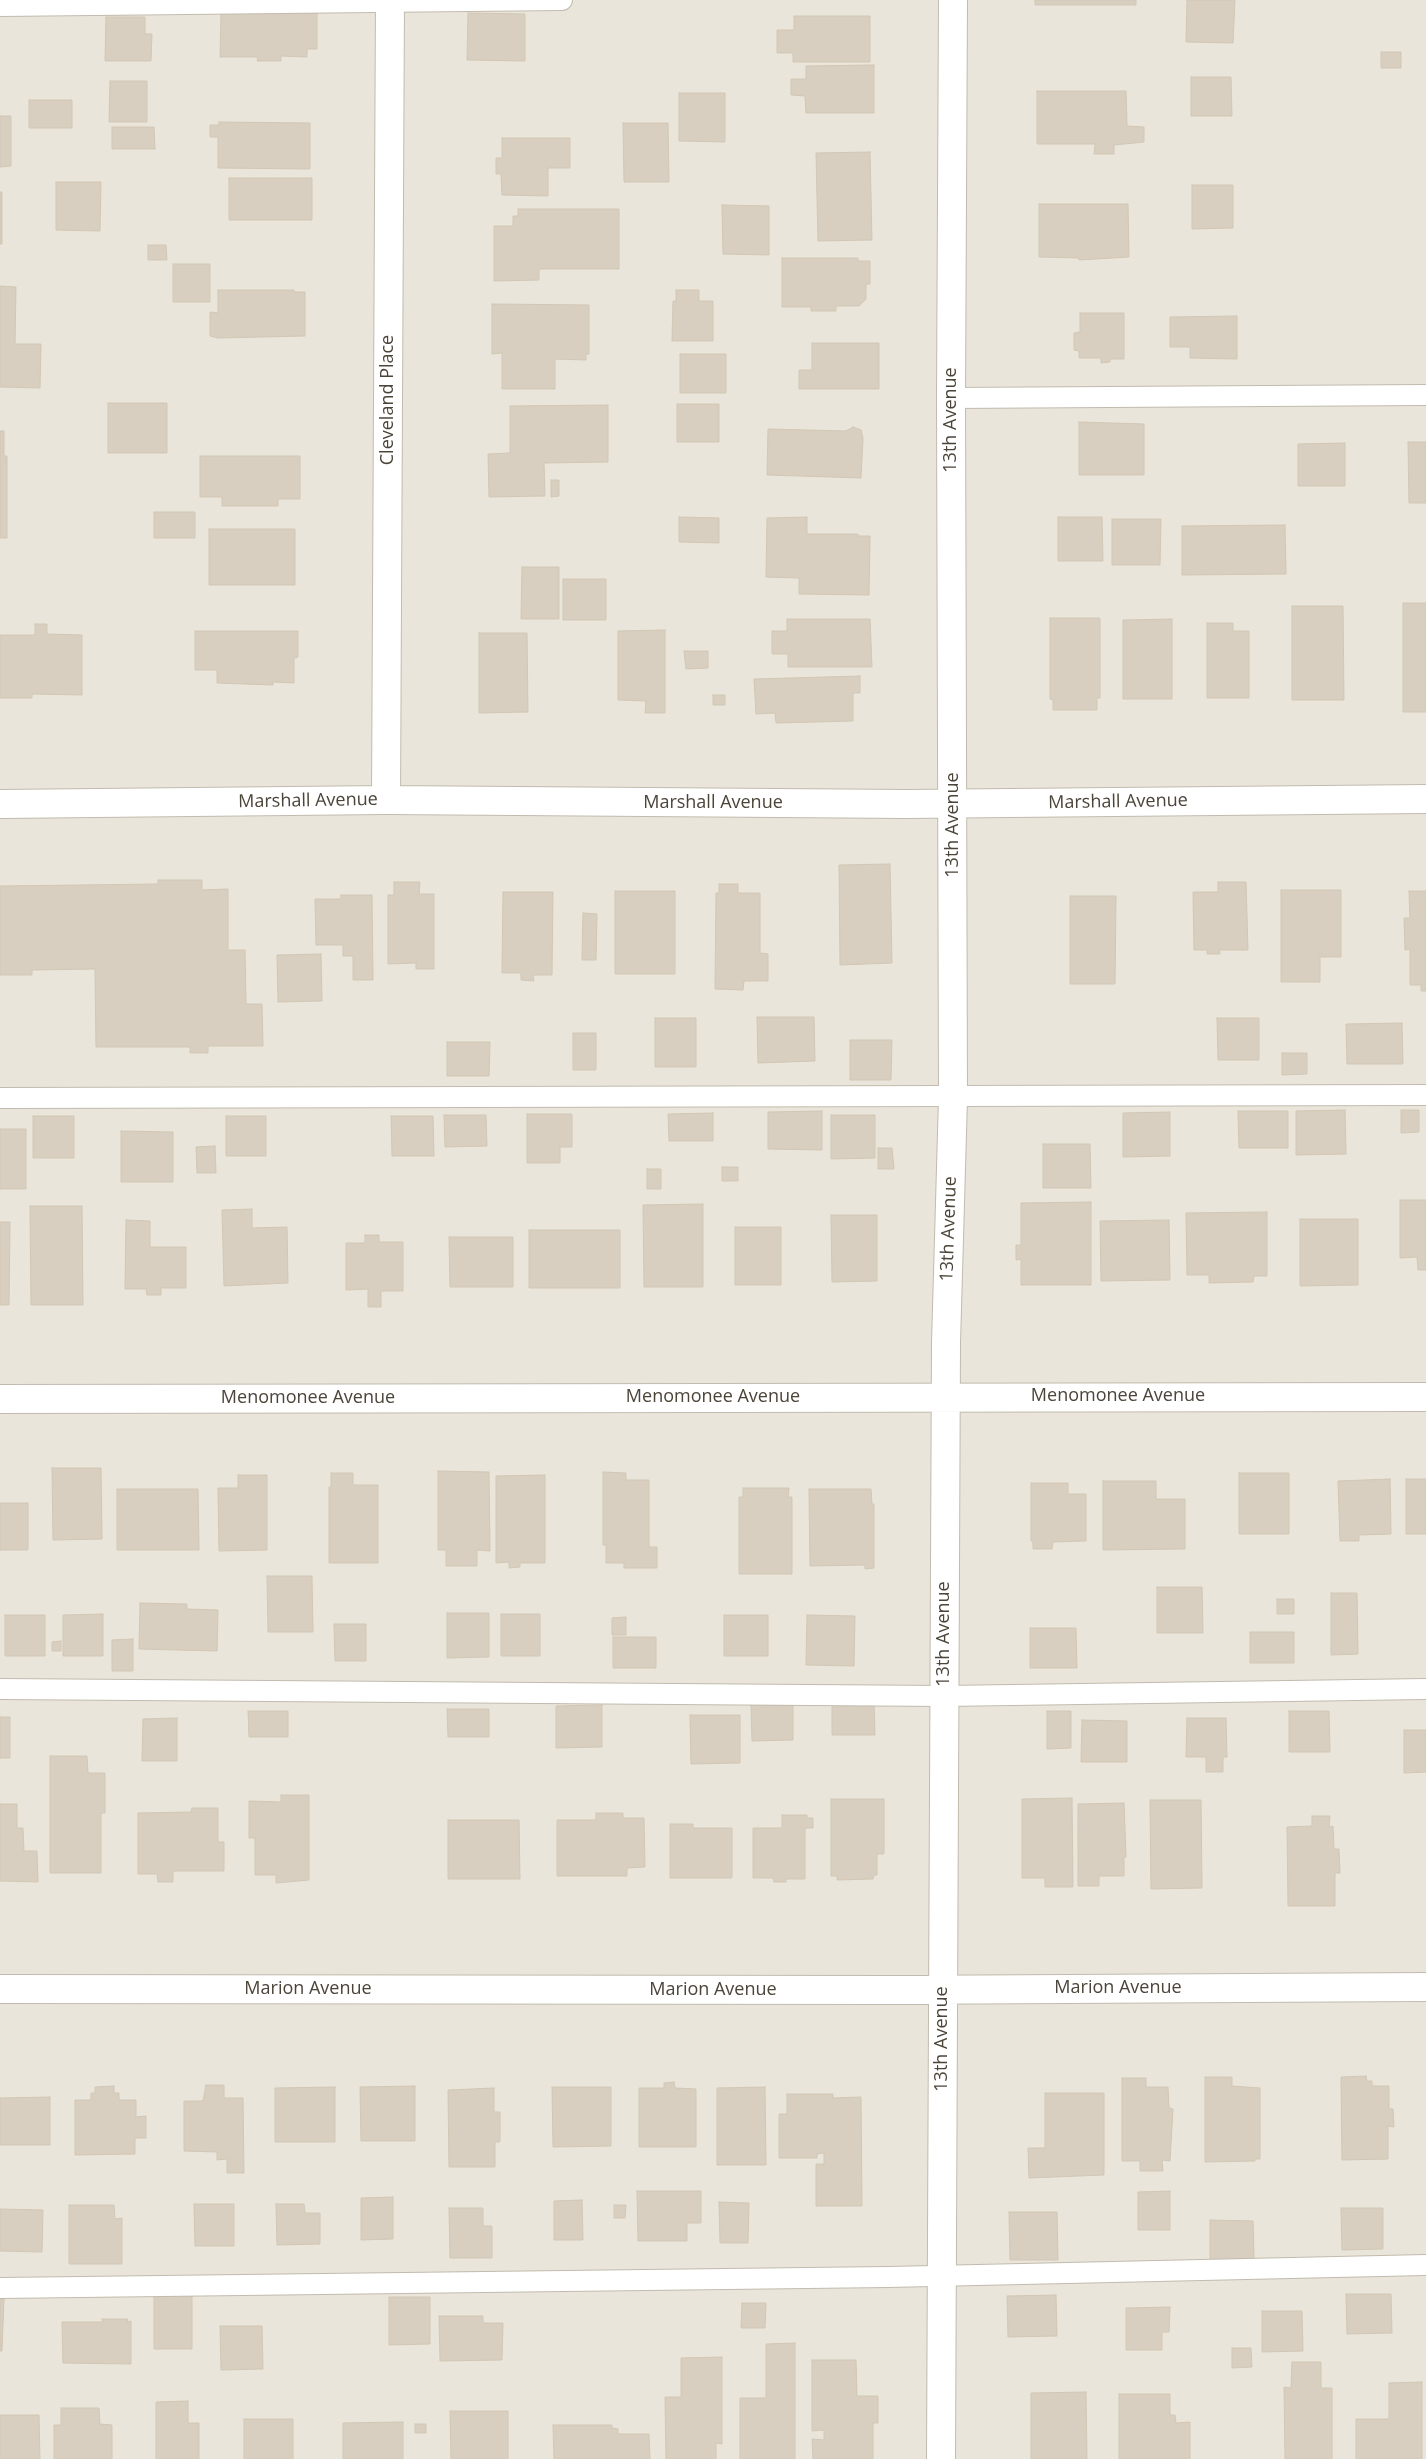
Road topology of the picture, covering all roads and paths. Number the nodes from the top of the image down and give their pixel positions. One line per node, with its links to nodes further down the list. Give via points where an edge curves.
1 (562, 0): 3 (lane)
2 (953, 0): 6 (street, 13th Avenue)
3 (390, 1): 4 (lane); 8 (street, Cleveland Place)
4 (0, 6)
5 (1426, 395): 6 (lane)
6 (951, 398): 10 (street, 13th Avenue)
7 (1426, 799): 10 (street, Marshall Avenue)
8 (386, 800): 9 (street, Marshall Avenue); 10 (street, Marshall Avenue)
9 (0, 804)
10 (953, 804): 13 (street, 13th Avenue)
11 (1426, 1095): 13 (lane)
12 (0, 1098): 13 (lane)
13 (953, 1098): 14 (street, 13th Avenue)
14 (946, 1396): 15 (street, Menomonee Avenue); 16 (street, Menomonee Avenue); 19 (street, 13th Avenue)
15 (1426, 1397)
16 (0, 1399)
17 (0, 1689): 19 (lane)
18 (1426, 1689): 19 (lane)
19 (944, 1696): 22 (street, 13th Avenue)
20 (1426, 1987): 22 (street, Marion Avenue)
21 (0, 1989): 22 (street, Marion Avenue)
22 (942, 1989): 24 (street, 13th Avenue)
23 (1426, 2265): 24 (lane)
24 (941, 2276): 25 (lane); 26 (street, 13th Avenue)
25 (0, 2288)
26 (941, 2459)

